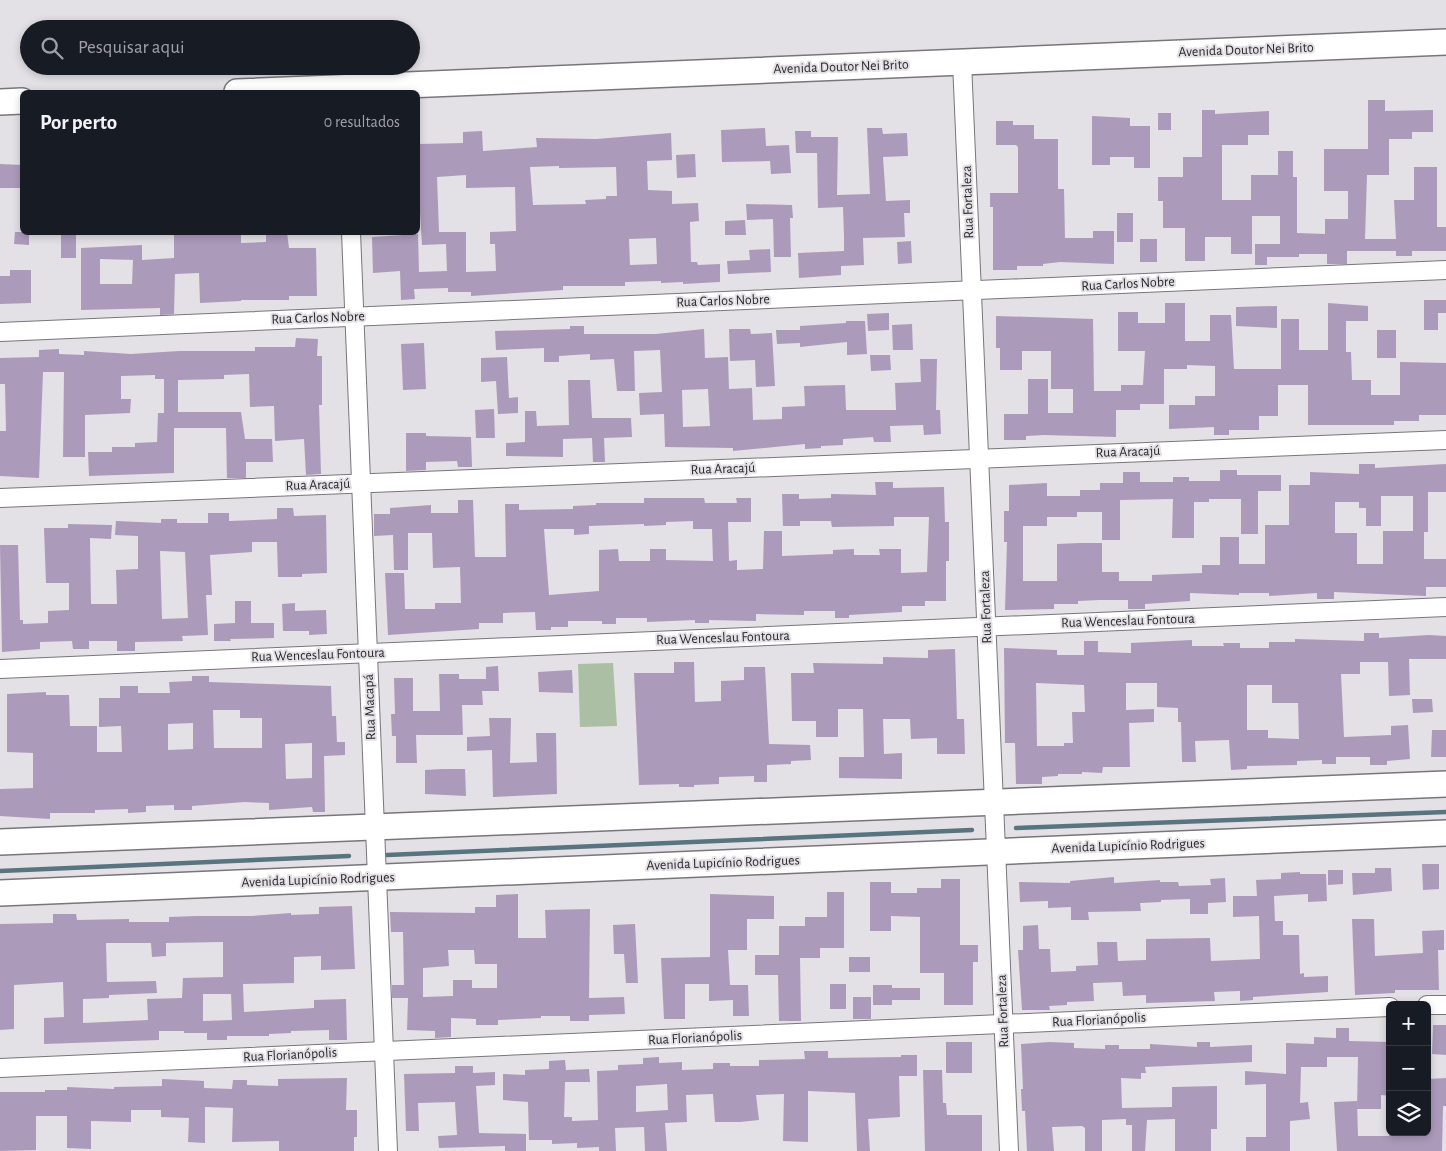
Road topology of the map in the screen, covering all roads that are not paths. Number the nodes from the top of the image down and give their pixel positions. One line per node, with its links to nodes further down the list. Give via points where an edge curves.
1 (1446, 42): 2 (street, Avenida Doutor Nei Brito)
2 (962, 62): 3 (street, Avenida Doutor Nei Brito); 8 (street, Rua Fortaleza)
3 (345, 90)
4 (20, 101): 5 (street)
5 (0, 102)
6 (351, 235): 9 (street, Rua Macapá)
7 (1446, 270): 8 (street, Rua Carlos Nobre)
8 (972, 291): 9 (street, Rua Carlos Nobre); 12 (street, Rua Fortaleza)
9 (354, 317): 10 (street, Rua Carlos Nobre); 13 (street, Rua Macapá)
10 (0, 332)
11 (1446, 440): 12 (street, Rua Aracajú)
12 (979, 458): 13 (street, Rua Aracajú); 16 (street, Rua Fortaleza)
13 (361, 484): 14 (street, Rua Aracajú); 17 (street, Rua Macapá)
14 (0, 498)
15 (1446, 607): 16 (street, Rua Wenceslau Fontoura)
16 (987, 627): 17 (street, Rua Wenceslau Fontoura); 20 (street, Rua Fortaleza)
17 (368, 653): 18 (street, Rua Wenceslau Fontoura); 21 (street, Rua Macapá)
18 (0, 669)
19 (1446, 784): 20 (street)
20 (994, 803): 21 (street); 24 (street, Rua Fortaleza)
21 (375, 828): 23 (street); 25 (street, Rua Macapá)
22 (1446, 833): 24 (street, Avenida Lupicínio Rodrigues)
23 (0, 842)
24 (996, 852): 25 (street, Avenida Lupicínio Rodrigues); 30 (street, Rua Fortaleza)
25 (377, 877): 26 (street, Avenida Lupicínio Rodrigues); 31 (street, Rua Macapá)
26 (0, 893)
27 (1446, 1004): 28 (street)
28 (1431, 1005)
29 (1386, 1007): 30 (street, Rua Florianópolis)
30 (1004, 1024): 31 (street, Rua Florianópolis); 34 (street, Rua Fortaleza)
31 (384, 1051): 32 (street, Rua Florianópolis); 33 (street, Rua Macapá)
32 (0, 1068)
33 (388, 1151)
34 (1009, 1151)

